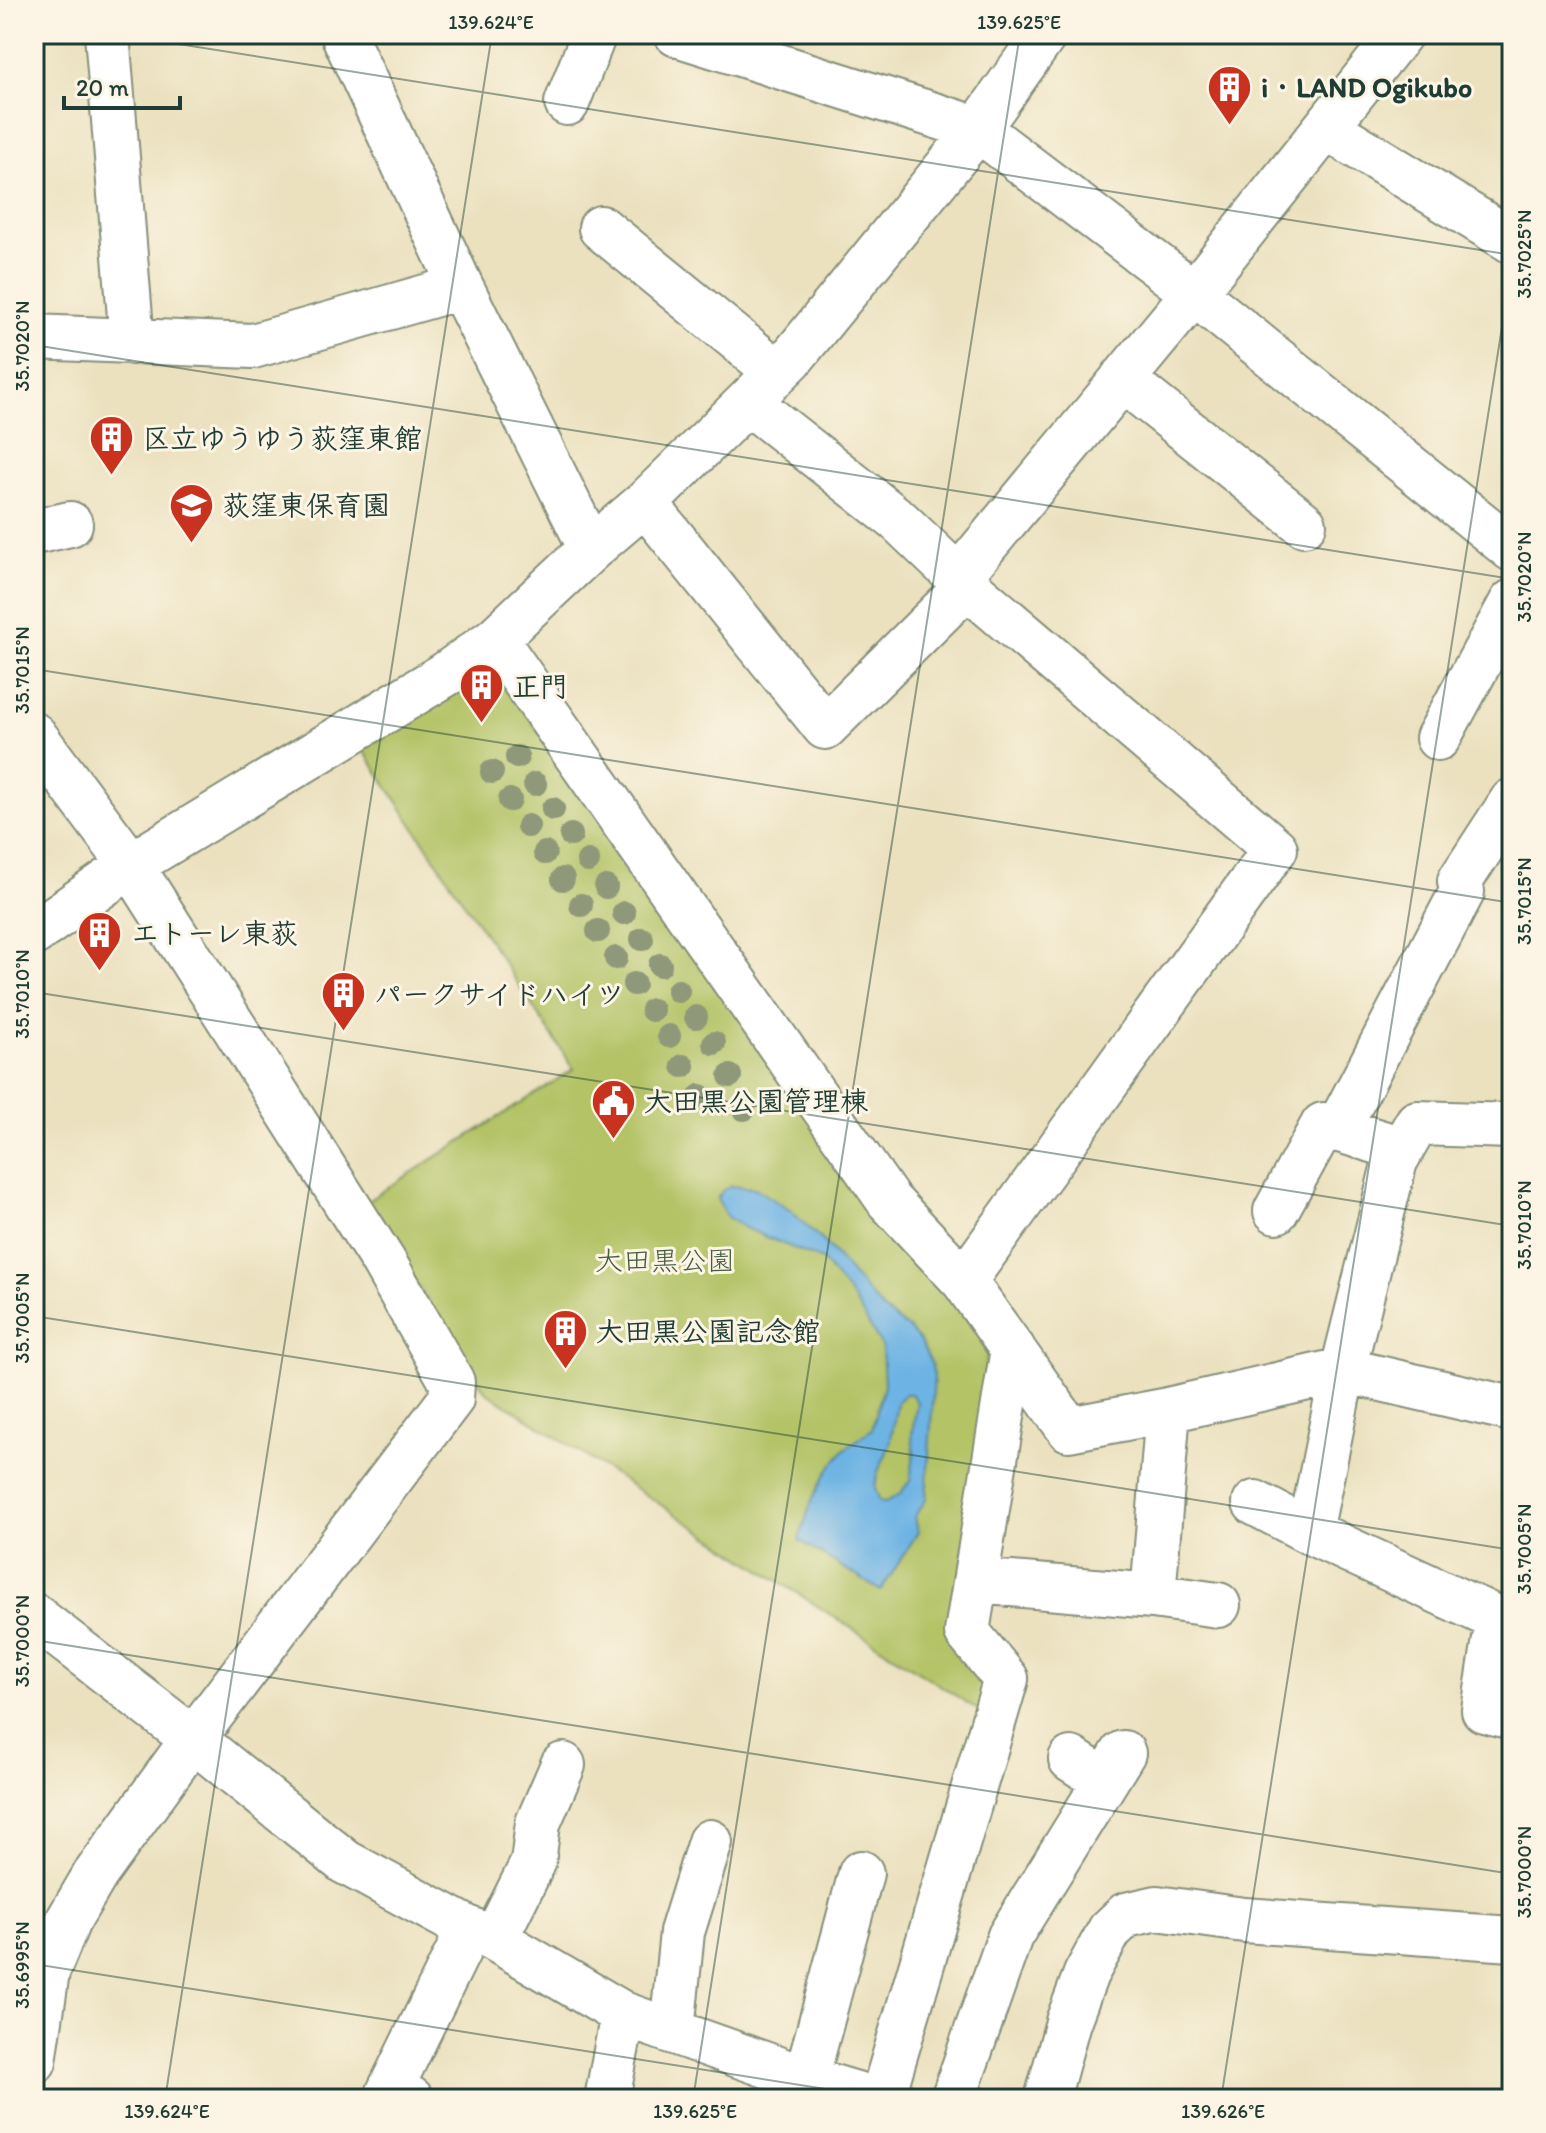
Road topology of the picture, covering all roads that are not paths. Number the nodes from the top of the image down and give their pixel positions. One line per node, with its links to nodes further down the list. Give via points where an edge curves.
1 (107, 34): 15 (street)
2 (343, 34): 12 (street)
3 (594, 34): 7 (street)
4 (677, 34): 9 (street)
5 (1045, 34): 9 (street)
6 (1400, 34): 8 (street)
7 (567, 103)
8 (1327, 128): 11 (street); 13 (street)
9 (978, 129): 13 (street); 17 (street, via 791,359)
10 (601, 228): 17 (street)
11 (1512, 241)
12 (461, 287): 15 (street, via 253,346); 20 (street)
13 (1194, 293): 16 (street); 21 (street)
14 (34, 337): 15 (street)
15 (132, 342)
16 (1122, 379): 19 (street); 22 (street)
17 (762, 387): 18 (street); 22 (street)
18 (645, 503): 20 (street); 22 (street, via 825,727)
19 (1304, 524)
20 (591, 549): 24 (street)
21 (1512, 549)
22 (962, 582): 34 (street, via 1275,849)
23 (1512, 602): 26 (street)
24 (495, 639): 28 (street); 34 (street, via 889,1201)
25 (34, 735): 28 (street)
26 (1438, 738)
27 (1512, 801): 31 (street, via 1460,881 1462,892)
28 (131, 865): 29 (street); 46 (street, via 383,1261 452,1382 451,1399)
29 (34, 933)
30 (1512, 1126): 32 (street, via 1417,1123)
31 (1337, 1130): 32 (street); 33 (street, via 1323,1125)
32 (1402, 1149): 36 (street)
33 (1276, 1211)
34 (964, 1281): 35 (street)
35 (1013, 1349): 38 (street, via 1069,1429); 41 (street)
36 (1343, 1370): 37 (street); 38 (street); 40 (street)
37 (1512, 1409)
38 (1168, 1410): 42 (street)
39 (1255, 1503): 40 (street)
40 (1310, 1532): 45 (street, via 1498,1619 1484,1710)
41 (976, 1581): 42 (street); 60 (street, via 967,1632 1006,1679)
42 (1153, 1596): 43 (street)
43 (1218, 1605)
44 (34, 1616): 46 (street)
45 (1512, 1717)
46 (193, 1739): 51 (street, via 345,1862); 55 (street, via 68,1921 47,1972)
47 (1100, 1764): 61 (street, via 1004,1916 1010,1936)
48 (563, 1765): 51 (street, via 538,1823 533,1863)
49 (710, 1842): 54 (street, via 682,1932)
50 (861, 1873): 56 (street)
51 (482, 1934): 53 (street); 57 (street, via 389,2092)
52 (1512, 1939): 62 (street, via 1244,1920 1157,1908 1126,1915 1110,1930 1086,1974)
53 (623, 2014): 54 (street); 58 (street)
54 (672, 2031): 56 (street)
55 (34, 2061)
56 (805, 2089): 59 (street)
57 (411, 2099)
58 (607, 2099)
59 (873, 2099)
60 (882, 2099)
61 (953, 2099)
62 (1047, 2099)

